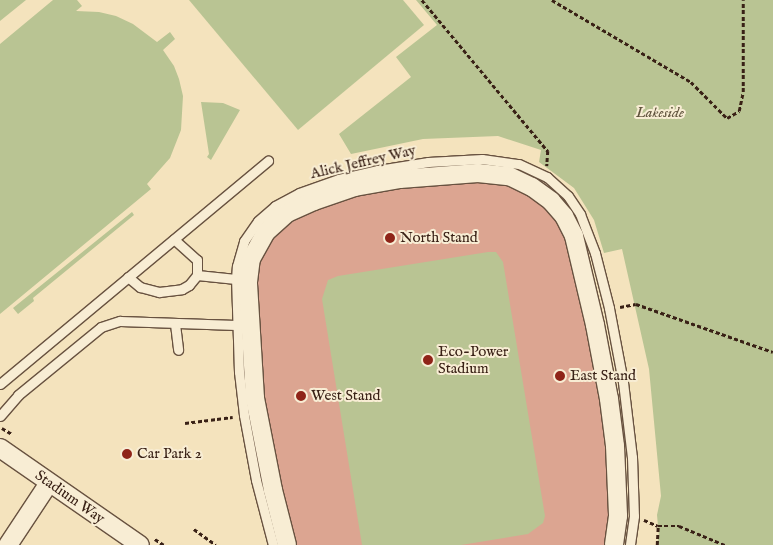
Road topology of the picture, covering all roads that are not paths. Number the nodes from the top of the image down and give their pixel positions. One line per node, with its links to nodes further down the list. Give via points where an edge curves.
1 (268, 162): 2 (lane)
2 (174, 239): 3 (lane, via 197,260); 4 (lane)
3 (197, 275): 4 (lane, via 182,289 171,292 140,287); 5 (lane)
4 (128, 277): 9 (lane)
5 (236, 279): 7 (lane, Alick Jeffrey Way); 18 (lane, Alick Jeffrey Way, via 244,241 258,221 299,192 378,170 428,162 482,159 519,164 547,177 568,196 580,214 595,253 609,308 623,382 632,457 634,516)
6 (175, 324): 7 (lane); 8 (lane); 10 (lane, via 120,321 101,327 18,395)
7 (236, 325): 15 (lane, Alick Jeffrey Way, via 244,415)
8 (178, 350)
9 (0, 384)
10 (0, 416)
11 (0, 448): 12 (street, Stadium Way)
12 (48, 483): 13 (street); 14 (street, Stadium Way)
13 (8, 545)
14 (140, 545)
15 (273, 545)
16 (287, 545): 17 (street, via 255,398 249,292 252,259 266,232 287,213 314,201 355,187 400,179 478,173 509,176 532,187 552,201 574,236 609,398 618,516)
17 (614, 545)
18 (630, 545)

